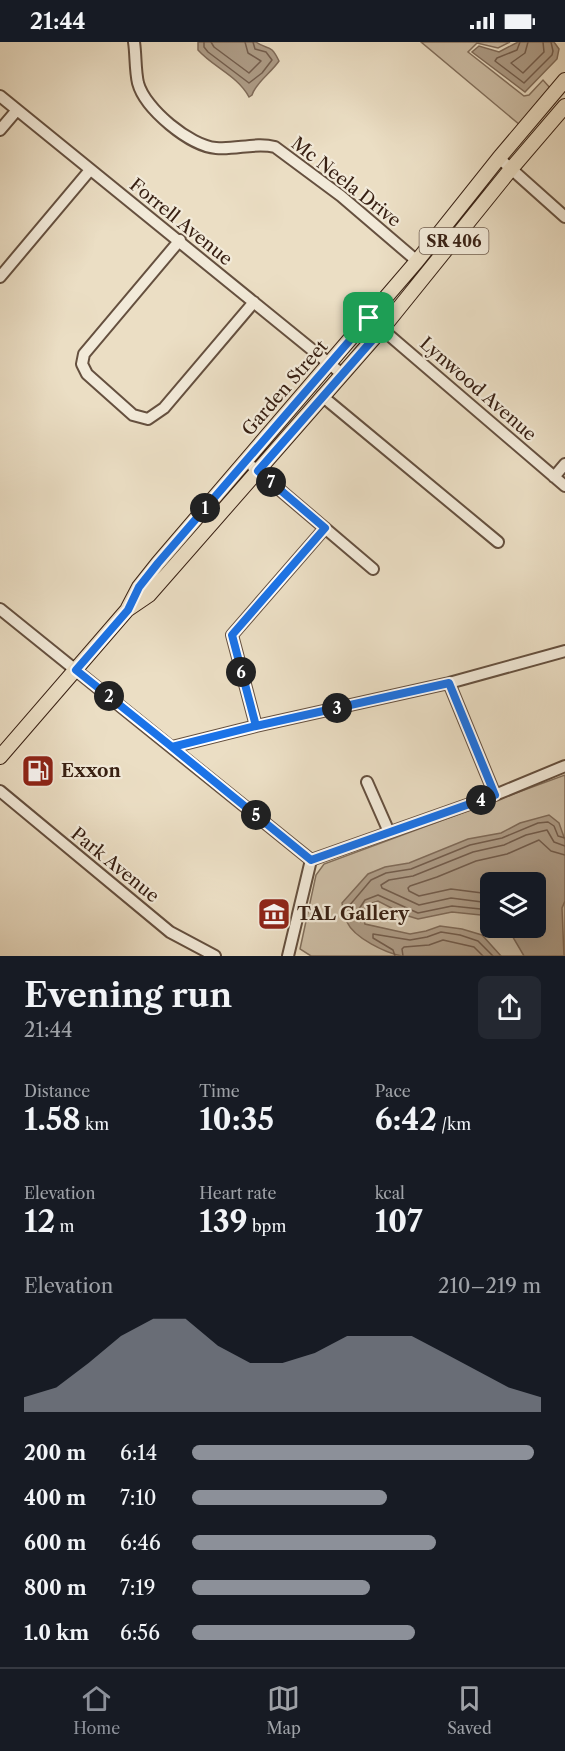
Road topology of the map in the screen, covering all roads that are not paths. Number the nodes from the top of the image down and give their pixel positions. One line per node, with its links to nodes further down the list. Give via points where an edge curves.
1 (134, 42): 12 (street, Mc Neela Drive, via 138,85 150,106 175,129 215,148 264,144 275,147 341,196)
2 (565, 80): 7 (main road, Garden Street / SR 406)
3 (0, 96): 5 (street, Forrell Avenue)
4 (565, 106): 8 (main road, Garden Street / SR 406)
5 (17, 111): 6 (street); 9 (street, Forrell Avenue)
6 (0, 130)
7 (499, 158): 8 (street); 12 (main road, Garden Street / SR 406)
8 (511, 169): 10 (street); 16 (main road, Garden Street / SR 406)
9 (90, 170): 11 (street, Forrell Avenue); 13 (street)
10 (565, 217)
11 (180, 240): 14 (street, Forrell Avenue); 14 (street, via 84,354 84,369 105,391 138,417 148,419 158,413)
12 (417, 261): 15 (main road, Garden Street / SR 406)
13 (0, 277)
14 (254, 302): 17 (street, Forrell Avenue)
15 (369, 318): 16 (street, Lynwood Avenue); 17 (main road, Garden Street / SR 406)
16 (382, 329): 18 (main road, Garden Street / SR 406); 23 (street, Lynwood Avenue)
17 (330, 364): 18 (street, Forrell Avenue); 20 (main road, Garden Street / SR 406)
18 (342, 374): 19 (main road, Garden Street / SR 406)
19 (322, 396): 22 (main road, Garden Street / SR 406); 26 (street)
20 (246, 461): 22 (street); 29 (main road, Garden Street / SR 406, via 158,563 139,587)
21 (565, 464): 23 (street)
22 (258, 471): 25 (street); 29 (main road, Garden Street / SR 406, via 149,595)
23 (554, 477): 24 (street, Lynwood Avenue)
24 (565, 486)
25 (325, 528): 27 (street); 33 (street, via 232,635)
26 (498, 542)
27 (373, 569)
28 (0, 609): 31 (street)
29 (128, 610): 31 (main road, Garden Street / SR 406)
30 (565, 651): 32 (street)
31 (76, 670): 34 (street); 35 (main road, Garden Street / SR 406)
32 (449, 683): 33 (street); 39 (street)
33 (256, 726): 34 (street)
34 (172, 747): 41 (street)
35 (0, 757)
36 (565, 766): 39 (street)
37 (367, 782): 40 (street)
38 (0, 791): 42 (street, Park Avenue, via 170,932)
39 (495, 795): 40 (street)
40 (389, 832): 41 (street)
41 (311, 860): 43 (street)
42 (215, 956)
43 (288, 956)

